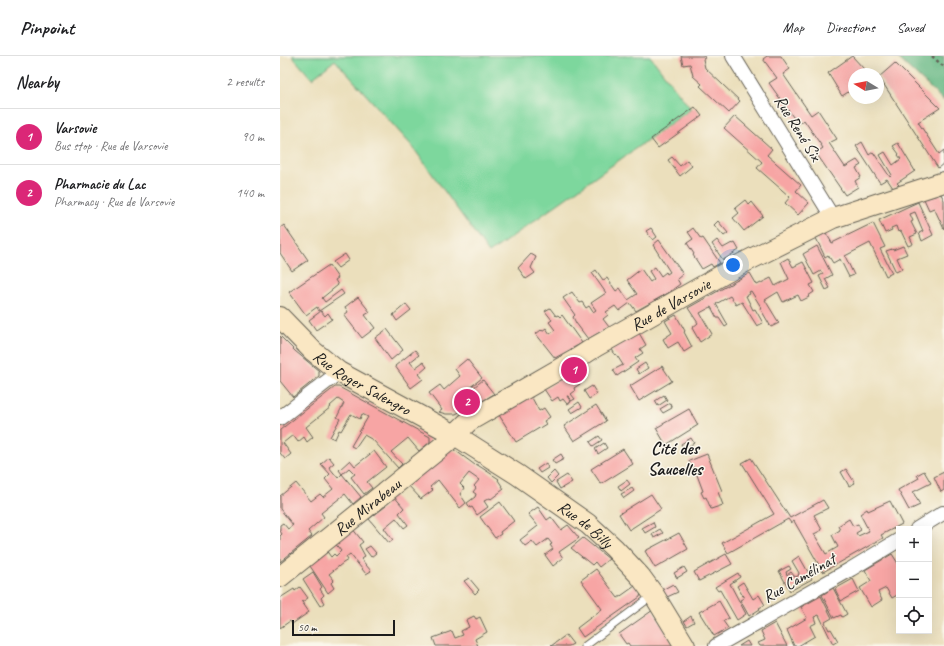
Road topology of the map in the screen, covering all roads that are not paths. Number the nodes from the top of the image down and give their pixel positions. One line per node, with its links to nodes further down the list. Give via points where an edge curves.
1 (733, 56): 3 (street, Rue René Six)
2 (944, 182): 3 (street, Rue de Varsovie)
3 (833, 218): 7 (street, Rue de Varsovie, via 743,263 602,343 470,421)
4 (280, 317): 5 (street, Rue Roger Salengro, via 312,351)
5 (339, 372): 6 (street); 7 (street, Rue Roger Salengro)
6 (280, 418)
7 (455, 436): 11 (street, Rue Mirabeau); 12 (street, Rue de Billy, via 518,475 588,524 614,548)
8 (943, 513): 9 (street)
9 (922, 526)
10 (896, 542): 15 (street, Rue Camélinat)
11 (280, 577)
12 (654, 595): 13 (lane); 14 (street, Rue de Billy)
13 (585, 646)
14 (685, 646)
15 (716, 646)

